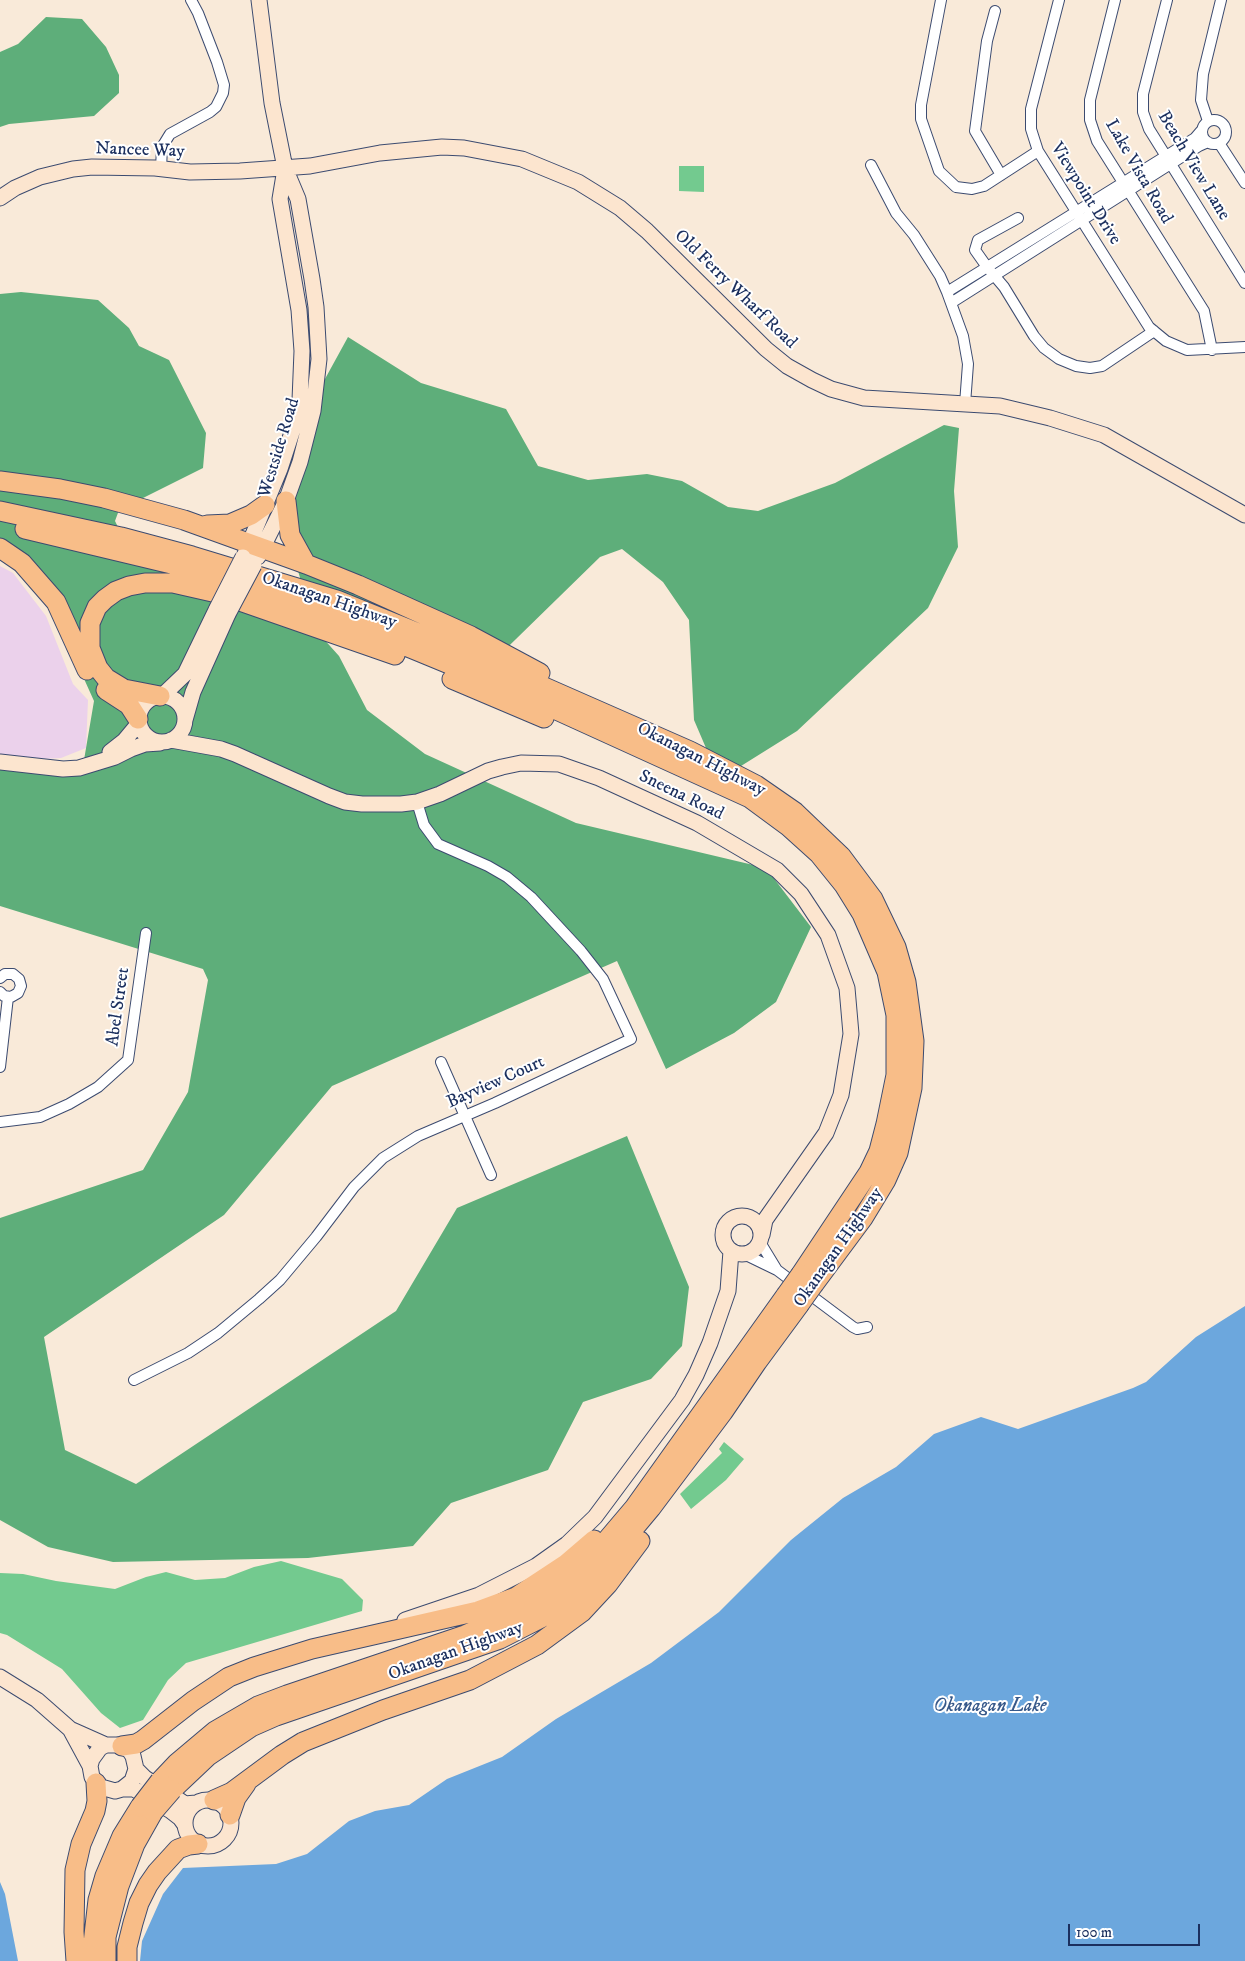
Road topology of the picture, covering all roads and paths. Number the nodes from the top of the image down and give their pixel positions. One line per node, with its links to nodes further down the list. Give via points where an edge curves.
1 (191, 0): 16 (street, via 218,62 223,93 210,112 170,134 162,147)
2 (259, 0): 17 (street, Westside Road, via 272,103)
3 (941, 0): 18 (street, via 921,105 921,119 928,143 939,171 956,187 972,189 984,186)
4 (1059, 0): 13 (street, Viewpoint Drive, via 1031,109 1031,129)
5 (1115, 0): 20 (street, Lake Vista Road, via 1090,100 1090,120 1097,140)
6 (1167, 0): 14 (street, Beach View Lane, via 1143,94 1143,112 1149,129)
7 (1221, 0): 9 (street, via 1203,74 1201,100)
8 (995, 11): 18 (street, via 987,41 975,131)
9 (1208, 120): 10 (street); 12 (street, via 1215,119 1224,124 1225,136)
10 (1201, 131): 11 (street); 14 (street)
11 (1208, 142): 12 (street); 14 (street)
12 (1219, 143): 19 (street)
13 (1038, 151): 18 (street); 22 (street, Viewpoint Drive)
14 (1168, 160): 20 (street); 25 (street, Beach View Lane)
15 (871, 165): 26 (street, via 896,213 914,235)
16 (161, 168): 17 (street, Nancee Way, via 221,172); 21 (street, Nancee Way, via 73,169 40,177)
17 (285, 168): 31 (street, Old Ferry Wharf Road, via 442,147 501,154 531,162 578,182 634,219 766,349 800,374 831,389 864,398); 33 (street, Westside Road, via 298,199 316,307 319,352 313,411); 34 (street, Westside Road, via 280,199 299,310 302,373 297,417)
18 (1001, 175)
19 (1245, 183)
20 (1126, 187): 22 (street); 30 (street, Lake Vista Road, via 1204,312)
21 (0, 198)
22 (1079, 216): 24 (street); 28 (street, Viewpoint Drive)
23 (1018, 218): 24 (street, via 978,240 975,245)
24 (991, 271): 26 (street); 27 (street); 28 (street, via 1044,348 1076,366 1102,366)
25 (1245, 283)
26 (947, 292): 27 (street)
27 (951, 303): 31 (street, via 963,336 968,364)
28 (1154, 331): 30 (street, Viewpoint Drive, via 1166,341 1187,350)
29 (1245, 347): 30 (street, Viewpoint Drive)
30 (1212, 350)
31 (965, 404): 36 (street, Old Ferry Wharf Road, via 1000,406 1104,435)
32 (0, 481): 38 (highway, via 104,498)
33 (286, 501): 40 (street, Westside Road); 41 (highway, via 290,535)
34 (266, 505): 38 (highway, via 230,524); 40 (street, Westside Road)
35 (0, 511): 48 (highway, Okanagan Highway, via 139,542 337,600 460,650)
36 (1245, 514)
37 (0, 524): 48 (highway, Okanagan Highway, via 180,566 357,626)
38 (194, 524): 40 (highway)
39 (0, 548): 44 (highway, via 22,563 44,586 63,614 88,672 102,687 129,705)
40 (252, 554): 41 (highway); 42 (street, Westside Road, bridge)
41 (306, 564): 48 (highway, via 472,636)
42 (223, 611): 43 (street, Westside Road, via 185,674); 45 (street, Westside Road)
43 (161, 696): 44 (street, via 143,705); 45 (street, via 176,701); 48 (highway, via 124,689 106,678 94,659 88,639 90,623 105,599 116,591 145,582 217,593 389,653 537,715)
44 (139, 721): 46 (street, via 146,736); 50 (street, Sneena Road, via 124,742)
45 (185, 722): 46 (street, via 180,734); 47 (street, Sneena Road, via 196,735)
46 (166, 741): 47 (street, Sneena Road); 50 (street, Sneena Road, via 145,744 115,758)
47 (221, 749): 51 (street, Sneena Road, via 345,802 387,805)
48 (686, 760): 67 (highway, Okanagan Highway, bridge, via 756,785 795,812 841,856 873,899 896,947 906,982 914,1041 912,1088 898,1153 886,1180 874,1201 792,1300 756,1362)
49 (0, 762): 50 (street, Sneena Road, via 64,769)
50 (92, 764)
51 (417, 802): 57 (street, Bayview Court, via 424,825 438,844 507,877 531,897 581,951 604,979 631,1039); 60 (street, Sneena Road, via 502,767 521,763 559,764 579,769 697,823 777,870 801,894 828,935 847,988 851,1034 841,1095 826,1133)
52 (146, 933): 58 (street, Abel Street, via 128,1060 98,1087 68,1104 40,1117)
53 (0, 978): 54 (street, via 13,974 20,983 18,993)
54 (4, 994): 56 (street)
55 (440, 1062): 57 (street)
56 (0, 1068)
57 (464, 1115): 59 (street); 66 (street, Bayview Court, via 418,1136 383,1158 354,1187 280,1280 218,1333 188,1353)
58 (0, 1122)
59 (491, 1175)
60 (784, 1193): 61 (street, Sneena Road, via 766,1208); 62 (street, Sneena Road, via 765,1220)
61 (749, 1216): 62 (street, via 760,1227); 63 (street, via 734,1217 723,1229 725,1245)
62 (761, 1239): 63 (street, via 756,1248); 64 (street)
63 (737, 1253): 64 (street); 68 (street, via 710,1344 682,1400 594,1517 567,1544 536,1566 479,1595)
64 (777, 1270): 65 (street, via 848,1324 856,1328)
65 (866, 1327)
66 (134, 1380)
67 (718, 1406): 68 (highway, via 597,1538 540,1582 516,1597 478,1611); 74 (highway, via 653,1522 608,1584 582,1612 516,1657 470,1680 382,1710 303,1742); 77 (highway, Okanagan Highway, bridge, via 651,1508 607,1562 583,1588 547,1615 500,1639 251,1727 166,1785)
68 (345, 1640): 71 (highway, via 254,1666 229,1677 143,1740)
69 (0, 1677): 70 (street, via 37,1700)
70 (70, 1728): 71 (street); 73 (street)
71 (114, 1746): 72 (street, via 133,1756); 73 (street, via 95,1753)
72 (136, 1770): 75 (street, via 132,1781); 76 (street, via 186,1804)
73 (93, 1774): 75 (street, via 108,1790); 81 (highway, via 97,1801 75,1870)
74 (248, 1780): 76 (highway, via 232,1792); 78 (highway)
75 (122, 1789): 79 (street, via 134,1789 172,1810)
76 (205, 1802): 78 (street, via 223,1805); 79 (street, via 187,1813)
77 (147, 1810): 82 (highway, Okanagan Highway, via 122,1836 105,1876 98,1900); 83 (highway, Okanagan Highway, via 119,1886 106,1937)
78 (230, 1815): 80 (street, via 231,1829 224,1841 211,1847)
79 (185, 1826): 80 (street)
80 (198, 1844): 84 (highway, via 178,1849 148,1885 133,1923)
81 (76, 1961)
82 (90, 1961)
83 (106, 1961)
84 (127, 1961)

